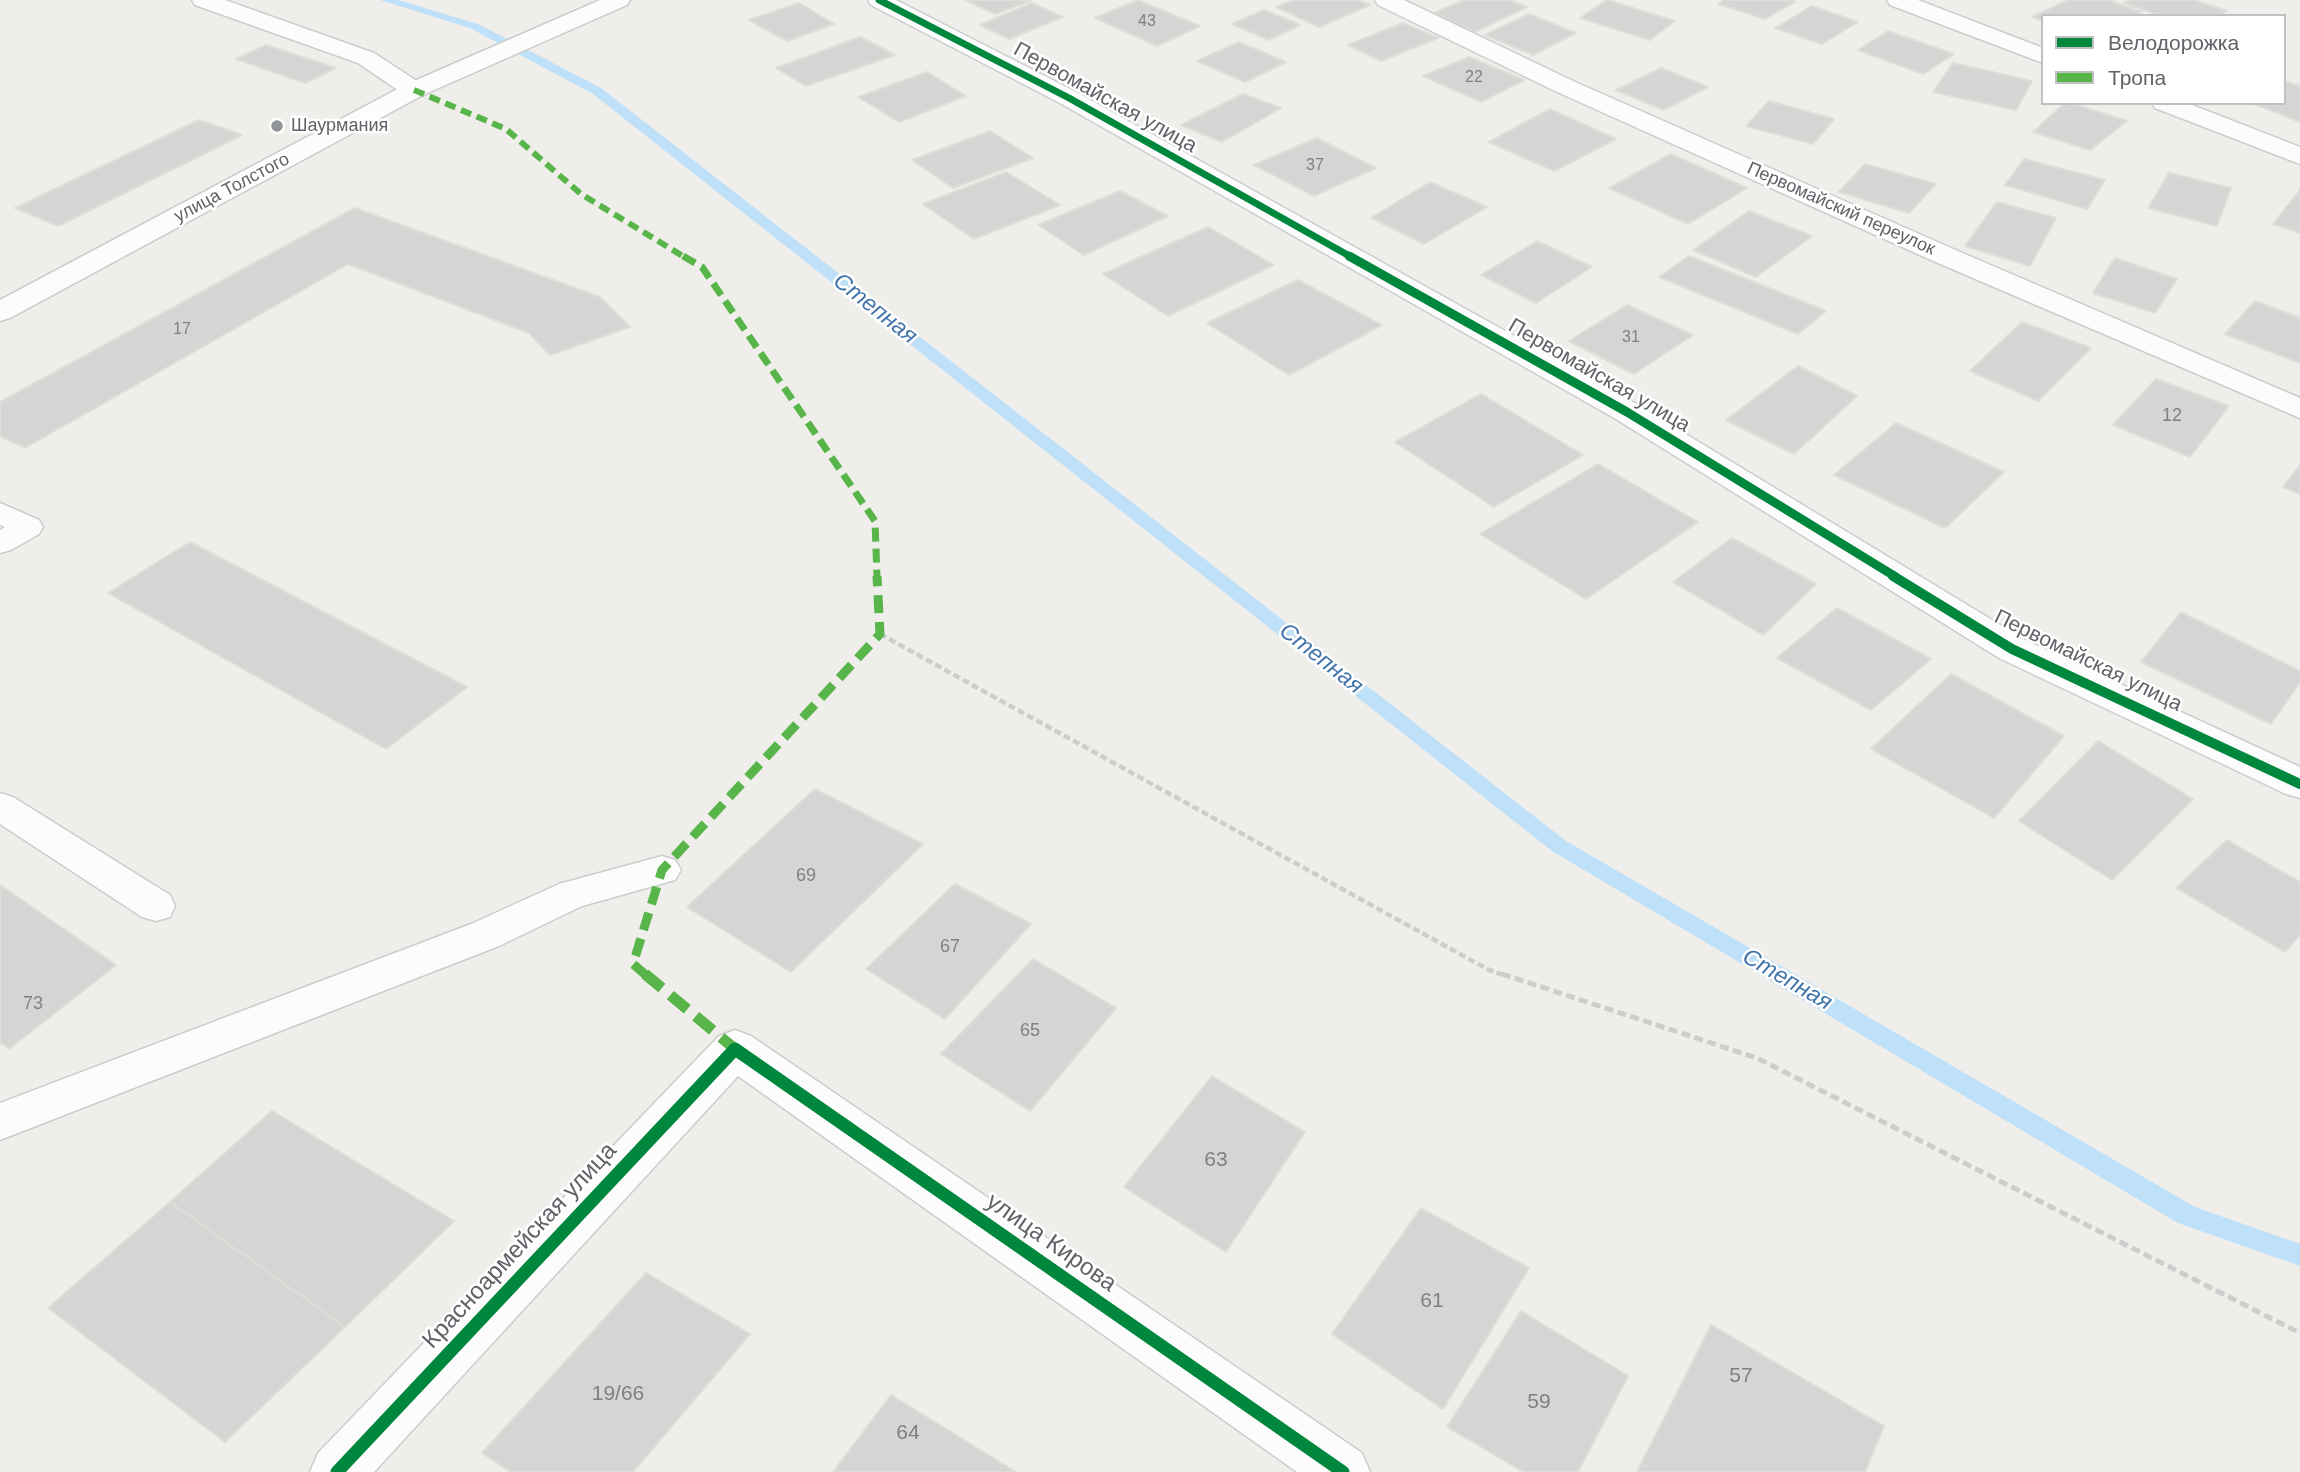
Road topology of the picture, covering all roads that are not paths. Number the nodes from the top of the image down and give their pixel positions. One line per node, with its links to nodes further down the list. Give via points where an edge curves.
1 (203, 0): 7 (street, via 366,58)
2 (619, 0): 7 (street, улица Толстого)
3 (879, 0): 14 (street, Первомайская улица, via 1069,98 1627,412 2012,649)
4 (1386, 0): 11 (street, Первомайский переулок, via 1564,86)
5 (1898, 0): 6 (street)
6 (2041, 55)
7 (414, 90): 10 (street, улица Толстого)
8 (2169, 105): 9 (street)
9 (2300, 156)
10 (0, 312)
11 (2300, 409)
12 (0, 512): 13 (lane, via 28,527)
13 (0, 543)
14 (2300, 784)
15 (0, 806): 17 (lane)
16 (662, 870): 19 (lane, via 572,894 485,935)
17 (156, 906)
18 (735, 1049): 20 (street, Красноармейская улица); 21 (street, улица Кирова)
19 (0, 1122)
20 (337, 1472)
21 (1343, 1472)

